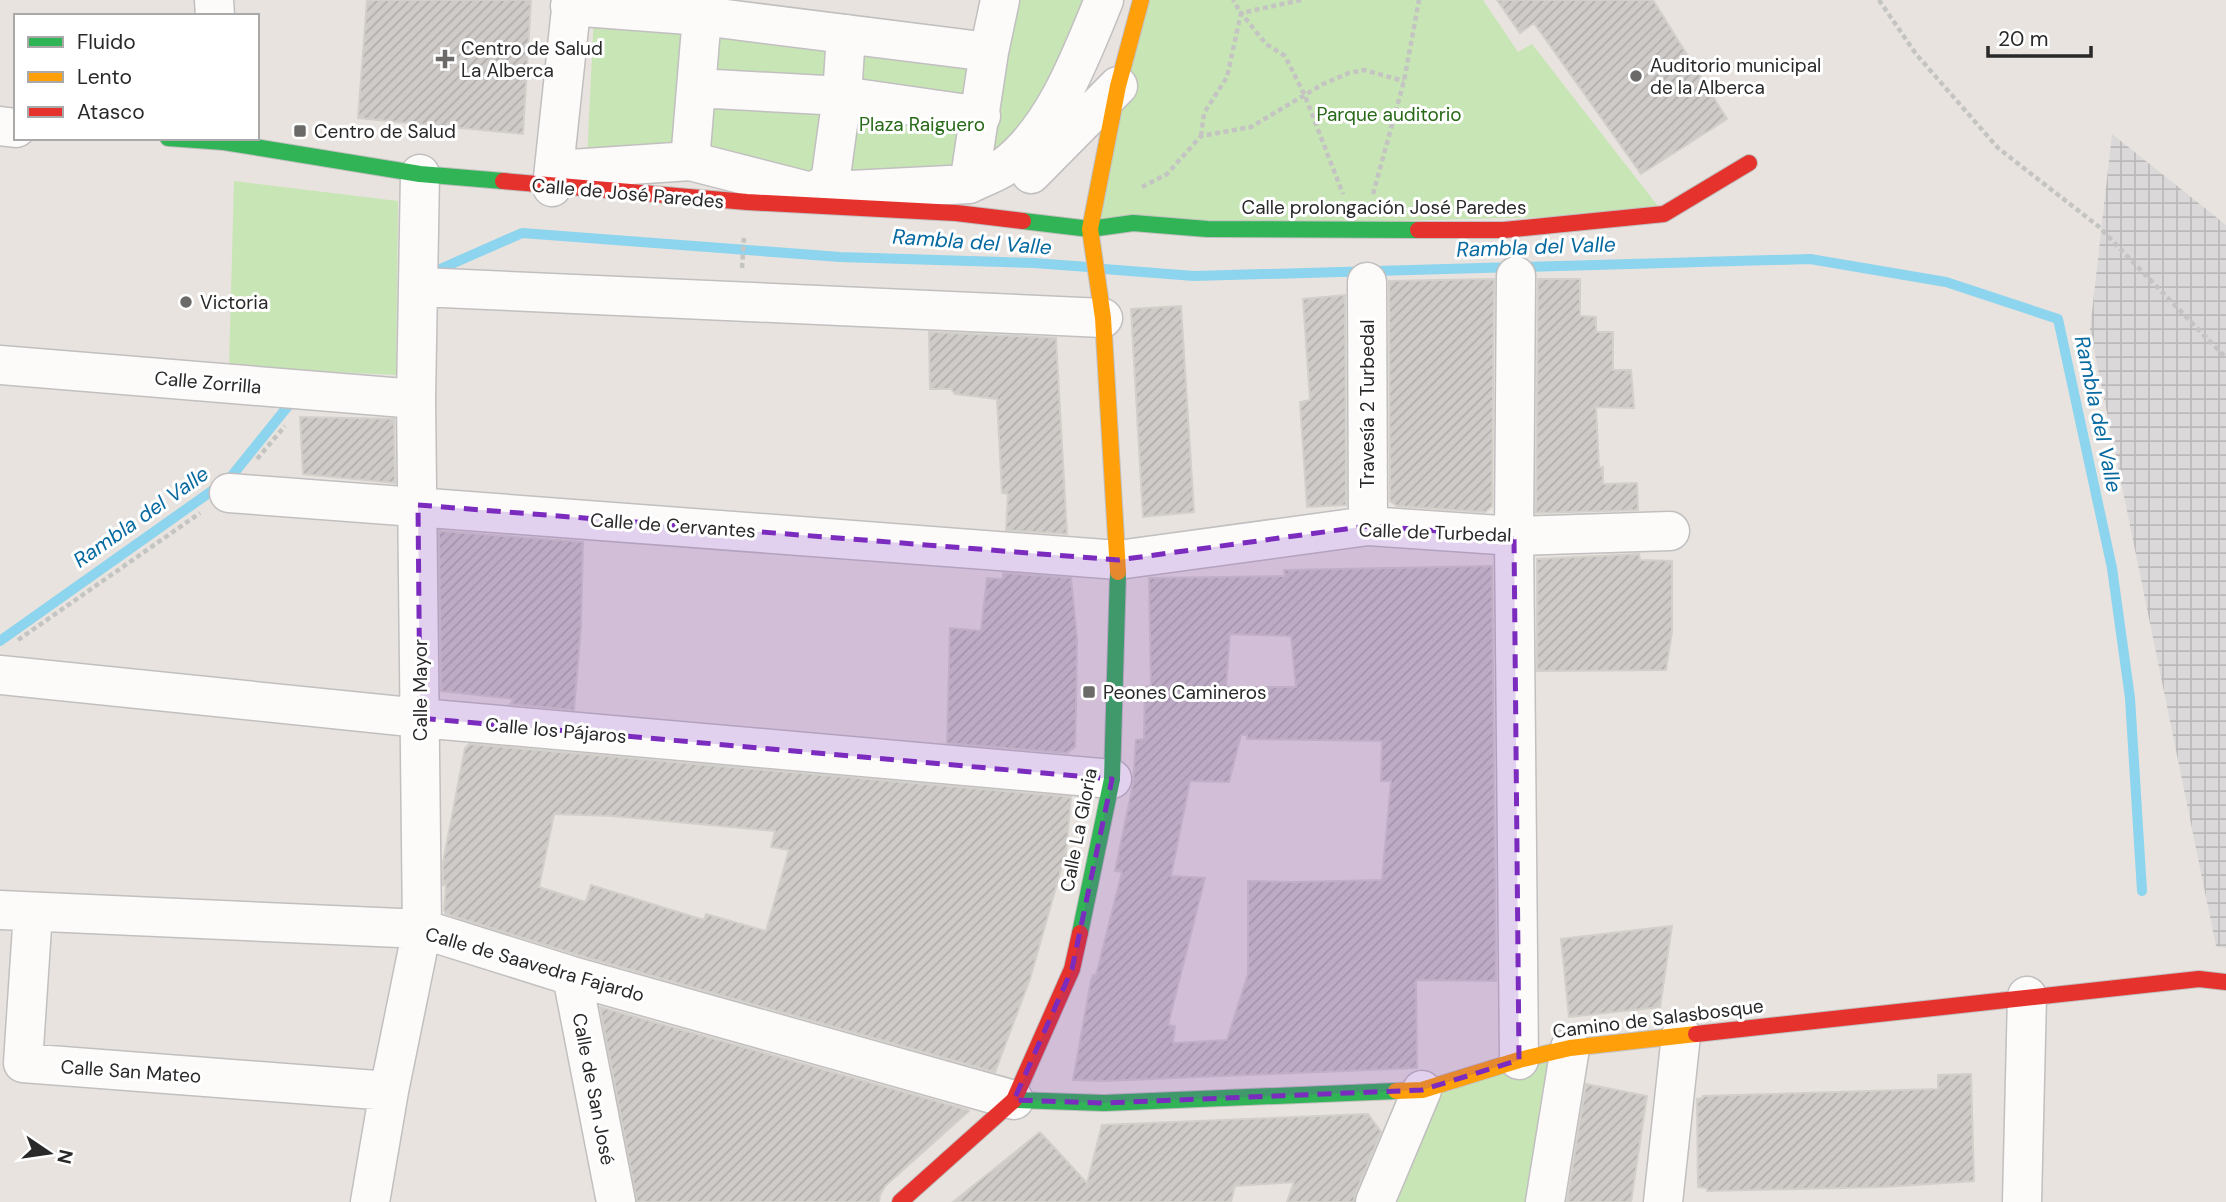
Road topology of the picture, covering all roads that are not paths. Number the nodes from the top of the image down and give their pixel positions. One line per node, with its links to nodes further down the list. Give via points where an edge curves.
1 (1000, 0): 7 (street)
2 (1104, 0): 18 (street, via 1077,67 1041,129 1003,167)
3 (1141, 0): 8 (street, Calle La Gloria)
4 (571, 3): 5 (street); 16 (street)
5 (702, 16): 6 (street); 9 (street)
6 (846, 34): 7 (street); 10 (street)
7 (989, 52): 11 (street)
8 (1118, 86): 18 (street, via 1023,183 999,198); 19 (street, Calle La Gloria)
9 (696, 89): 10 (street); 13 (street)
10 (842, 96): 11 (street); 17 (street, via 830,183)
11 (981, 116): 18 (street)
12 (223, 140): 15 (street, Calle de José Paredes)
13 (690, 161): 16 (street); 17 (street)
14 (1749, 163): 19 (street, Calle prolongación José Paredes, via 1664,214 1504,230 1207,229 1133,223)
15 (420, 174): 16 (street, Calle de José Paredes); 22 (street, Calle Mayor)
16 (554, 178): 18 (street, Calle de José Paredes, via 747,202)
17 (811, 192): 18 (street)
18 (962, 198): 19 (street, Calle de José Paredes)
19 (1090, 229): 23 (street, Calle La Gloria)
20 (1516, 276): 30 (street)
21 (1367, 282): 28 (street, Travesía 2 Turbedal)
22 (419, 287): 23 (street); 25 (street, Calle Mayor)
23 (1103, 318): 31 (street, Calle La Gloria)
24 (0, 365): 25 (street, Calle Zorrilla)
25 (416, 399): 27 (street, Calle Mayor)
26 (229, 493): 27 (street, Calle de Cervantes)
27 (418, 505): 31 (street, Calle de Cervantes); 33 (street, Calle Mayor)
28 (1368, 526): 30 (street, Calle de Turbedal); 31 (street, Calle de Turbedal)
29 (1670, 531): 30 (street, Calle de Turbedal)
30 (1514, 536): 42 (street)
31 (1118, 560): 34 (street, Calle La Gloria)
32 (6, 660): 33 (street, Calle los Pájaros)
33 (420, 718): 34 (street, Calle los Pájaros); 36 (street, Calle Mayor)
34 (1112, 779): 45 (street, Calle La Gloria, via 1072,969)
35 (16, 911): 36 (street, Calle de Saavedra Fajardo); 44 (street, Calle San Mateo, via 23,1063)
36 (422, 929): 37 (street, Calle de Saavedra Fajardo); 44 (street, Calle Mayor)
37 (572, 976): 45 (street, Calle de Saavedra Fajardo); 47 (street, Calle de San José)
38 (2226, 982): 39 (street, Camino de Salasbosque, via 2199,979)
39 (2027, 996): 40 (street, Camino de Salasbosque); 52 (street)
40 (1681, 1035): 41 (street, Camino de Salasbosque); 51 (street)
41 (1570, 1048): 42 (street, Camino de Salasbosque); 50 (street)
42 (1518, 1060): 43 (street, Camino de Salasbosque)
43 (1422, 1090): 45 (street, Camino de Salasbosque, via 1104,1103); 49 (street)
44 (388, 1091): 46 (street, Calle Mayor)
45 (1014, 1100): 48 (street, Calle La Gloria)
46 (370, 1202)
47 (616, 1202)
48 (900, 1202)
49 (1376, 1202)
50 (1545, 1202)
51 (1663, 1202)
52 (2022, 1202)

